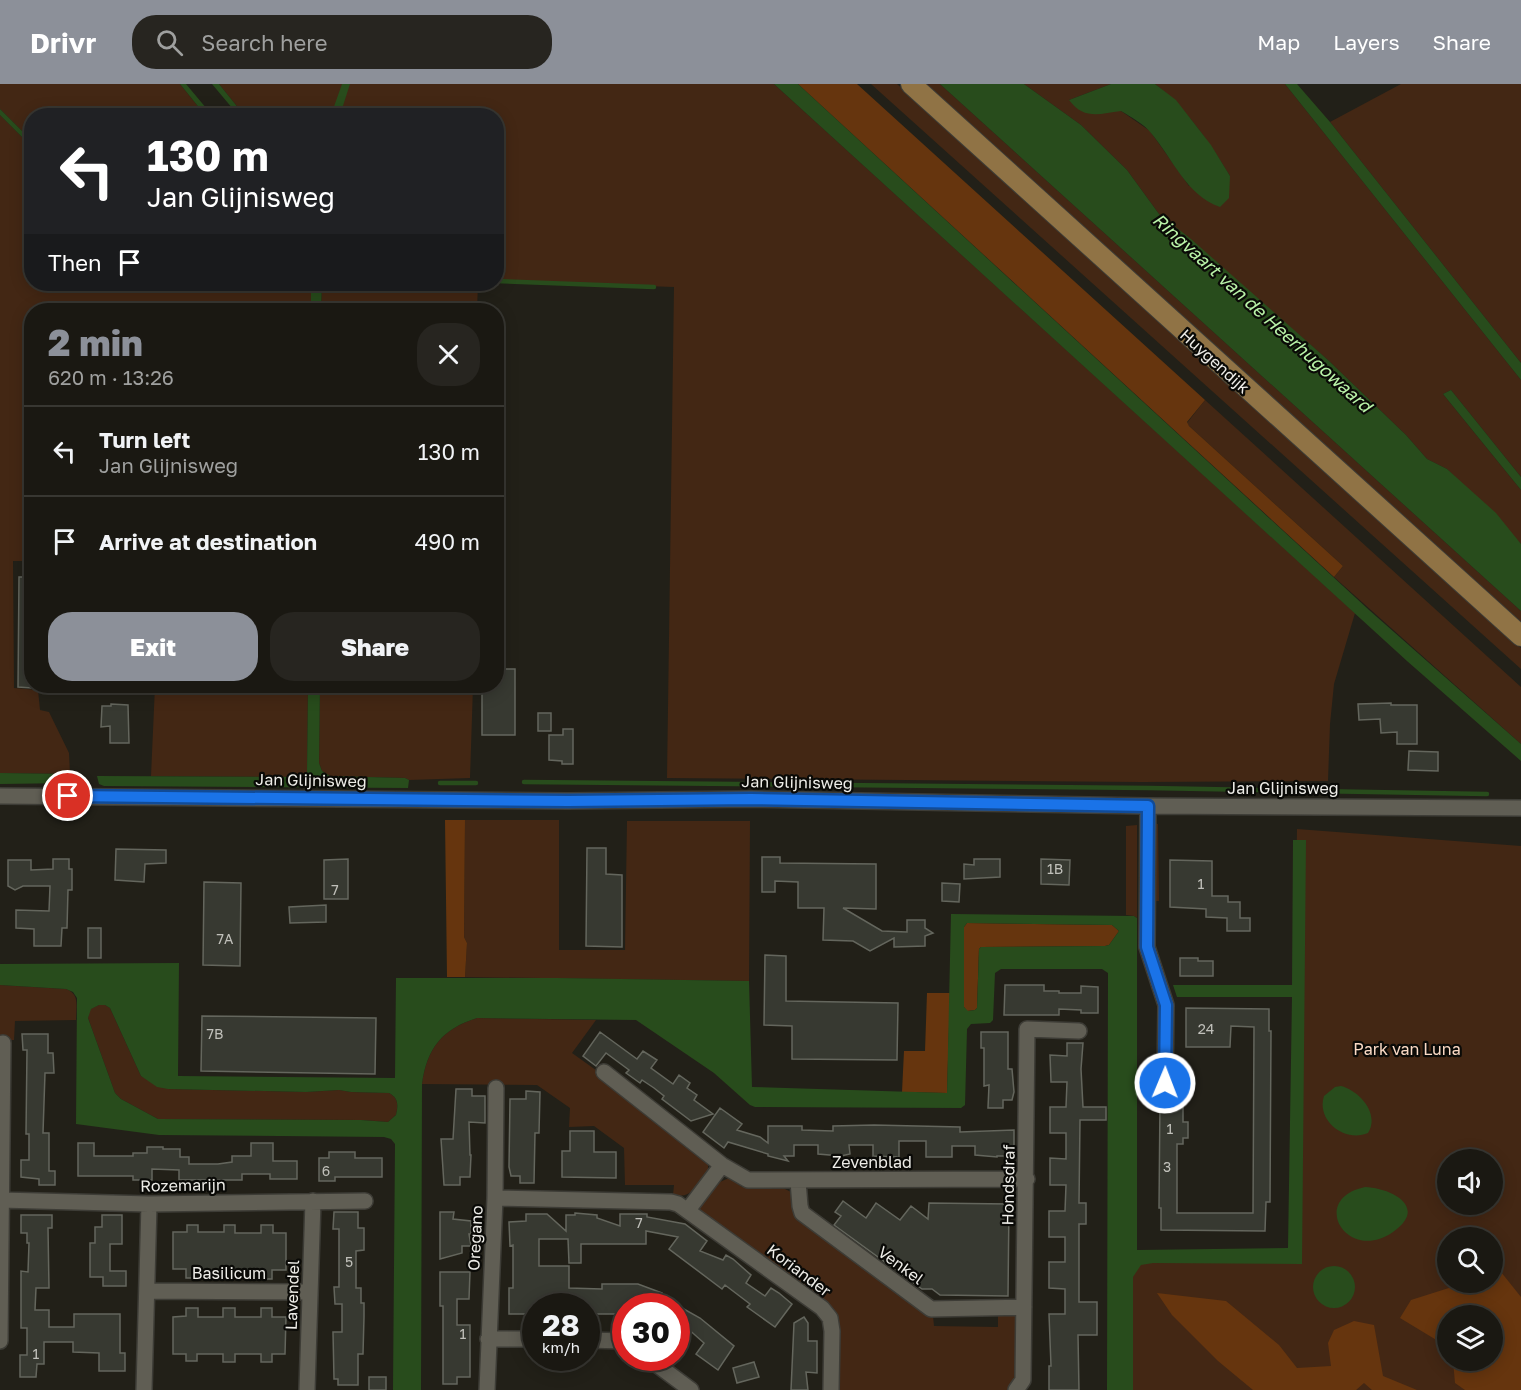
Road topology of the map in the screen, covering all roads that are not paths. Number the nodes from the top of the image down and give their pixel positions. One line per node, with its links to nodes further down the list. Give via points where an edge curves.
1 (911, 84): 2 (main road, Huygendijk)
2 (1521, 636)
3 (0, 796): 4 (street, Jan Glijnisweg, via 751,799)
4 (1148, 806): 5 (street, Jan Glijnisweg); 10 (street, via 1147,947 1166,1005 1165,1083 1171,1091)
5 (1521, 808)
6 (1079, 1031): 12 (street, Hondsdraf, via 1027,1029)
7 (3, 1043): 15 (street)
8 (604, 1072): 11 (street, Zevenblad)
9 (496, 1088): 14 (street, Oregano)
10 (1184, 1093)
11 (722, 1165): 13 (street, Zevenblad, via 748,1180); 19 (street)
12 (1027, 1179): 13 (street, Zevenblad); 22 (street, Hondsdraf)
13 (798, 1180): 22 (street, Venkel, via 802,1214 931,1309)
14 (495, 1198): 19 (street, Koriander, via 670,1202); 23 (street, Oregano)
15 (1, 1200): 18 (street, Rozemarijn); 25 (street)
16 (313, 1201): 17 (street, Rozemarijn); 18 (street, Rozemarijn); 21 (street, Lavendel)
17 (365, 1201)
18 (149, 1204): 20 (street)
19 (688, 1210): 31 (street, Koriander, via 822,1308 830,1318)
20 (147, 1291): 21 (street, Basilicum); 27 (street)
21 (310, 1292): 28 (street, Lavendel)
22 (1024, 1307): 32 (street, Hondsdraf, via 1023,1380)
23 (488, 1339): 24 (street); 29 (street, Oregano)
24 (522, 1339)
25 (0, 1341)
26 (665, 1371): 30 (street)
27 (144, 1390)
28 (307, 1390)
29 (487, 1390)
30 (691, 1390)
31 (831, 1390)
32 (1016, 1390)

